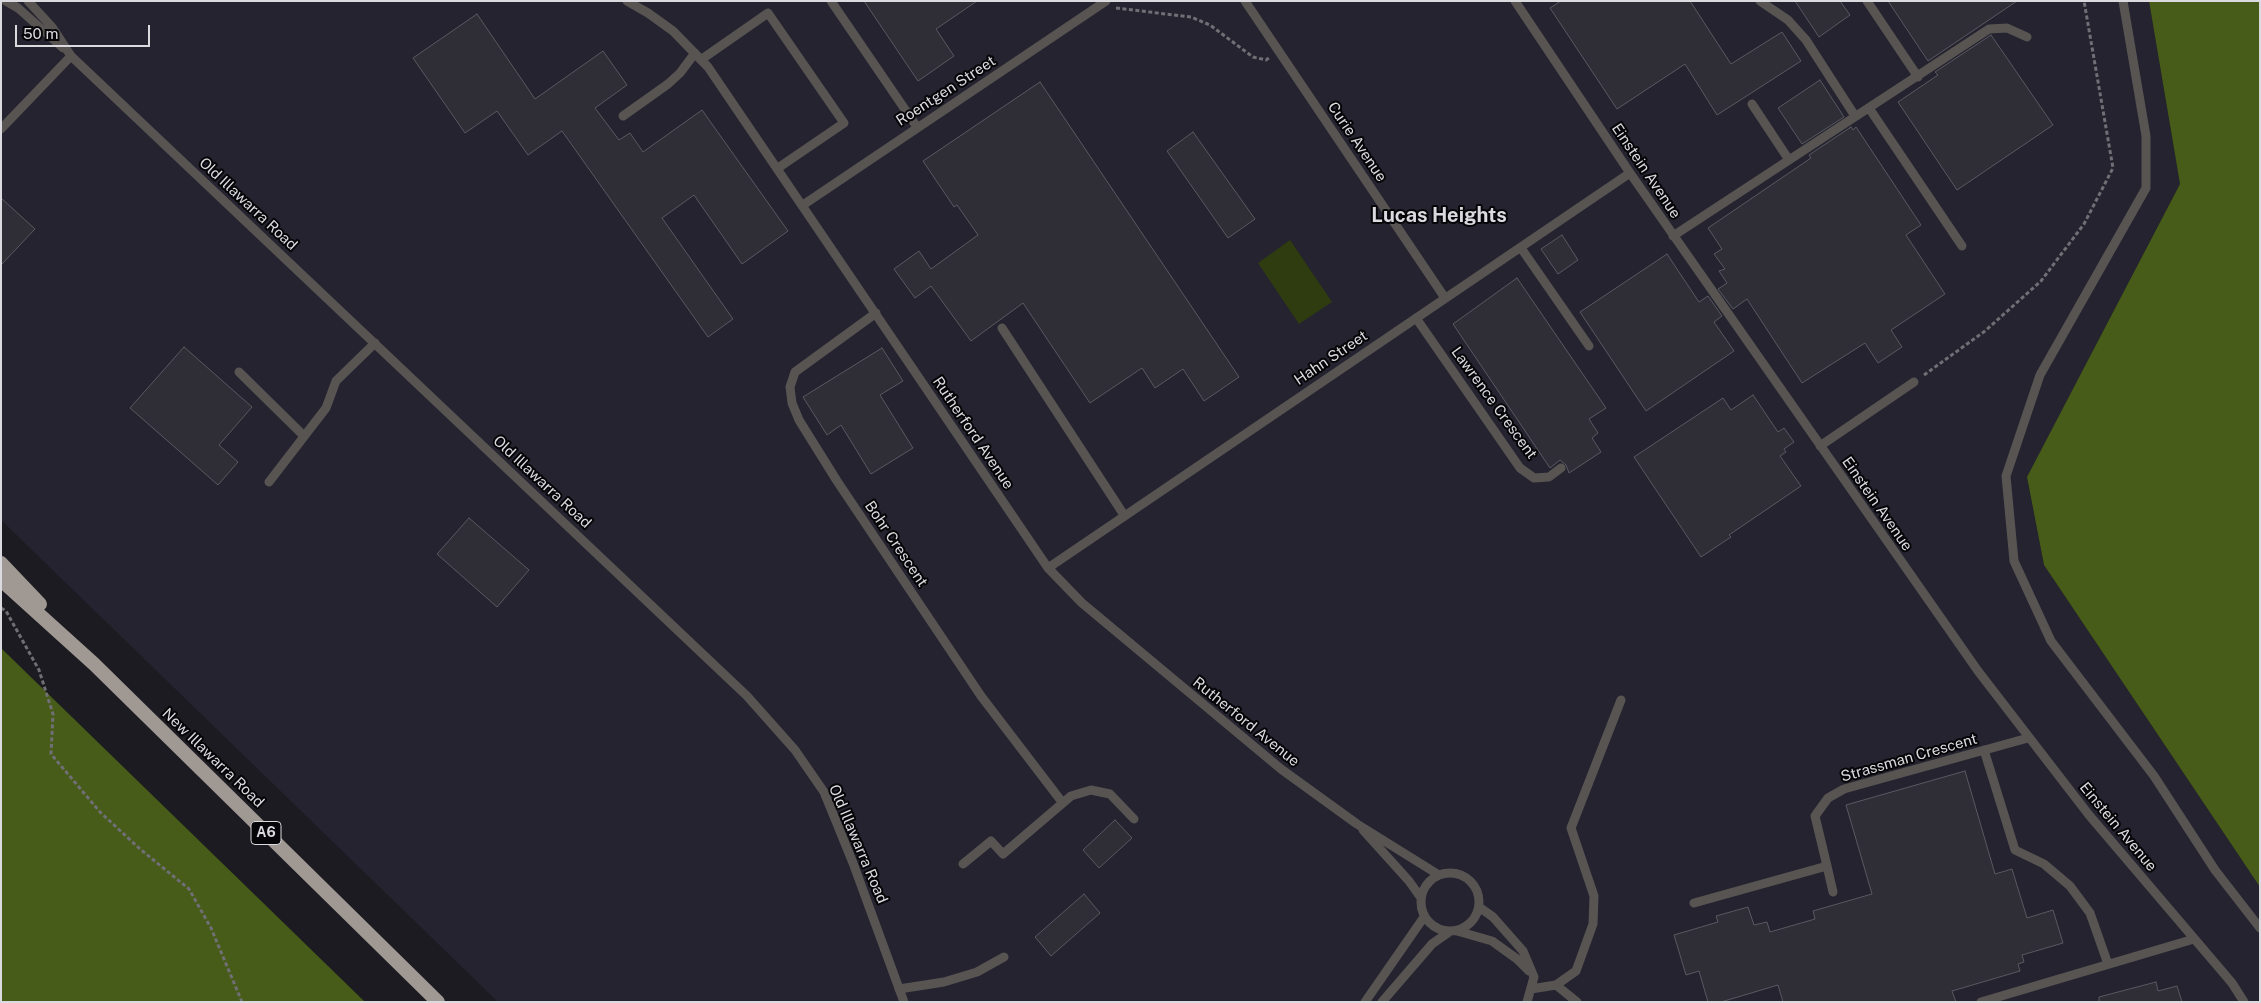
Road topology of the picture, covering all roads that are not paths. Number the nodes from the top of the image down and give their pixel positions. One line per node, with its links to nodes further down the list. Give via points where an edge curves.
1 (6, 1): 12 (lane, Old Illawarra Road)
2 (28, 1): 12 (lane, Old Illawarra Road, via 52,27)
3 (627, 1): 13 (lane, Rutherford Avenue, via 673,32)
4 (831, 1): 19 (lane)
5 (1245, 1): 28 (lane, Curie Avenue)
6 (1515, 1): 23 (lane, Einstein Avenue)
7 (1760, 1): 18 (lane, via 1788,20 1806,40)
8 (1867, 1): 14 (lane)
9 (2123, 1): 59 (lane, via 2146,136 2146,188 2040,375 2006,476 2014,561 2051,641 2154,776 2215,870)
10 (1102, 4): 19 (lane, Roentgen Street)
11 (2027, 37): 14 (lane, via 2007,28 1989,29)
12 (68, 52): 20 (lane); 32 (lane, Old Illawarra Road)
13 (698, 56): 17 (lane, via 668,84); 22 (lane, Rutherford Avenue, via 724,88); 22 (lane, via 768,13 844,123)
14 (1918, 77): 16 (lane)
15 (1752, 104): 21 (lane)
16 (1869, 108): 18 (lane); 26 (lane)
17 (623, 116)
18 (1855, 116): 21 (lane)
19 (917, 127): 24 (lane, Roentgen Street)
20 (1, 129)
21 (1789, 160): 25 (lane)
22 (778, 168): 24 (lane, Rutherford Avenue)
23 (1630, 172): 25 (lane, Einstein Avenue); 27 (lane, Hahn Street)
24 (803, 205): 29 (lane, Rutherford Avenue)
25 (1674, 236): 37 (lane, Einstein Avenue)
26 (1962, 246)
27 (1521, 248): 28 (lane, Hahn Street); 33 (lane)
28 (1445, 298): 30 (lane, Hahn Street)
29 (876, 313): 42 (lane, Rutherford Avenue); 48 (lane, Bohr Crescent, via 795,372 790,387 792,403 837,481 981,696)
30 (1416, 318): 38 (lane, Lawrence Crescent, via 1520,468 1534,478 1550,477); 40 (lane, Hahn Street)
31 (1002, 328): 40 (lane)
32 (375, 343): 36 (lane, via 336,381 326,408); 66 (lane, Old Illawarra Road, via 747,696 795,750 824,792)
33 (1589, 346)
34 (239, 372): 36 (lane)
35 (1914, 382): 37 (lane)
36 (304, 436): 39 (lane)
37 (1820, 446): 46 (lane, Einstein Avenue)
38 (1561, 468)
39 (269, 482)
40 (1124, 515): 42 (lane, Hahn Street)
41 (1, 563): 44 (highway, New Illawarra Road / A6)
42 (1048, 568): 50 (lane, Rutherford Avenue, via 1082,603 1182,688 1281,769)
43 (1, 580): 44 (highway, New Illawarra Road / A6)
44 (94, 664): 68 (highway, New Illawarra Road / A6)
45 (1621, 700): 65 (lane, via 1572,828 1594,896 1593,924 1576,971)
46 (2028, 738): 47 (lane, Strassman Crescent); 61 (lane, Einstein Avenue)
47 (1984, 750): 52 (lane, Strassman Crescent, via 1844,789 1828,798 1815,816); 63 (lane, via 2014,850 2044,864 2070,886 2090,914)
48 (1062, 802): 49 (lane, via 1091,790 1110,794); 51 (lane, via 1003,854 991,841)
49 (1134, 819)
50 (1357, 824): 53 (lane, Rutherford Avenue); 55 (lane, Rutherford Avenue)
51 (963, 864)
52 (1826, 866): 54 (lane, Strassman Crescent); 56 (lane)
53 (1439, 875): 55 (lane, via 1427,884); 57 (lane, via 1456,873 1472,882)
54 (1832, 892)
55 (1421, 898): 58 (lane)
56 (1694, 902)
57 (1479, 907): 60 (lane, via 1471,922); 64 (lane, via 1493,917 1523,951)
58 (1424, 916): 60 (lane, via 1439,930); 70 (lane)
59 (2260, 928)
60 (1453, 931): 64 (lane, via 1492,941 1517,959); 71 (lane, via 1426,950)
61 (2194, 939): 63 (lane); 75 (lane, Einstein Avenue)
62 (1004, 957): 66 (lane, via 977,972 944,982)
63 (2108, 964): 74 (lane)
64 (1534, 977): 67 (lane)
65 (1556, 985): 67 (lane); 73 (lane)
66 (899, 989): 69 (lane, Old Illawarra Road)
67 (1531, 989): 72 (lane)
68 (438, 1002)
69 (904, 1002)
70 (1365, 1002)
71 (1382, 1002)
72 (1527, 1002)
73 (1577, 1002)
74 (1981, 1002)
75 (2244, 1002)

